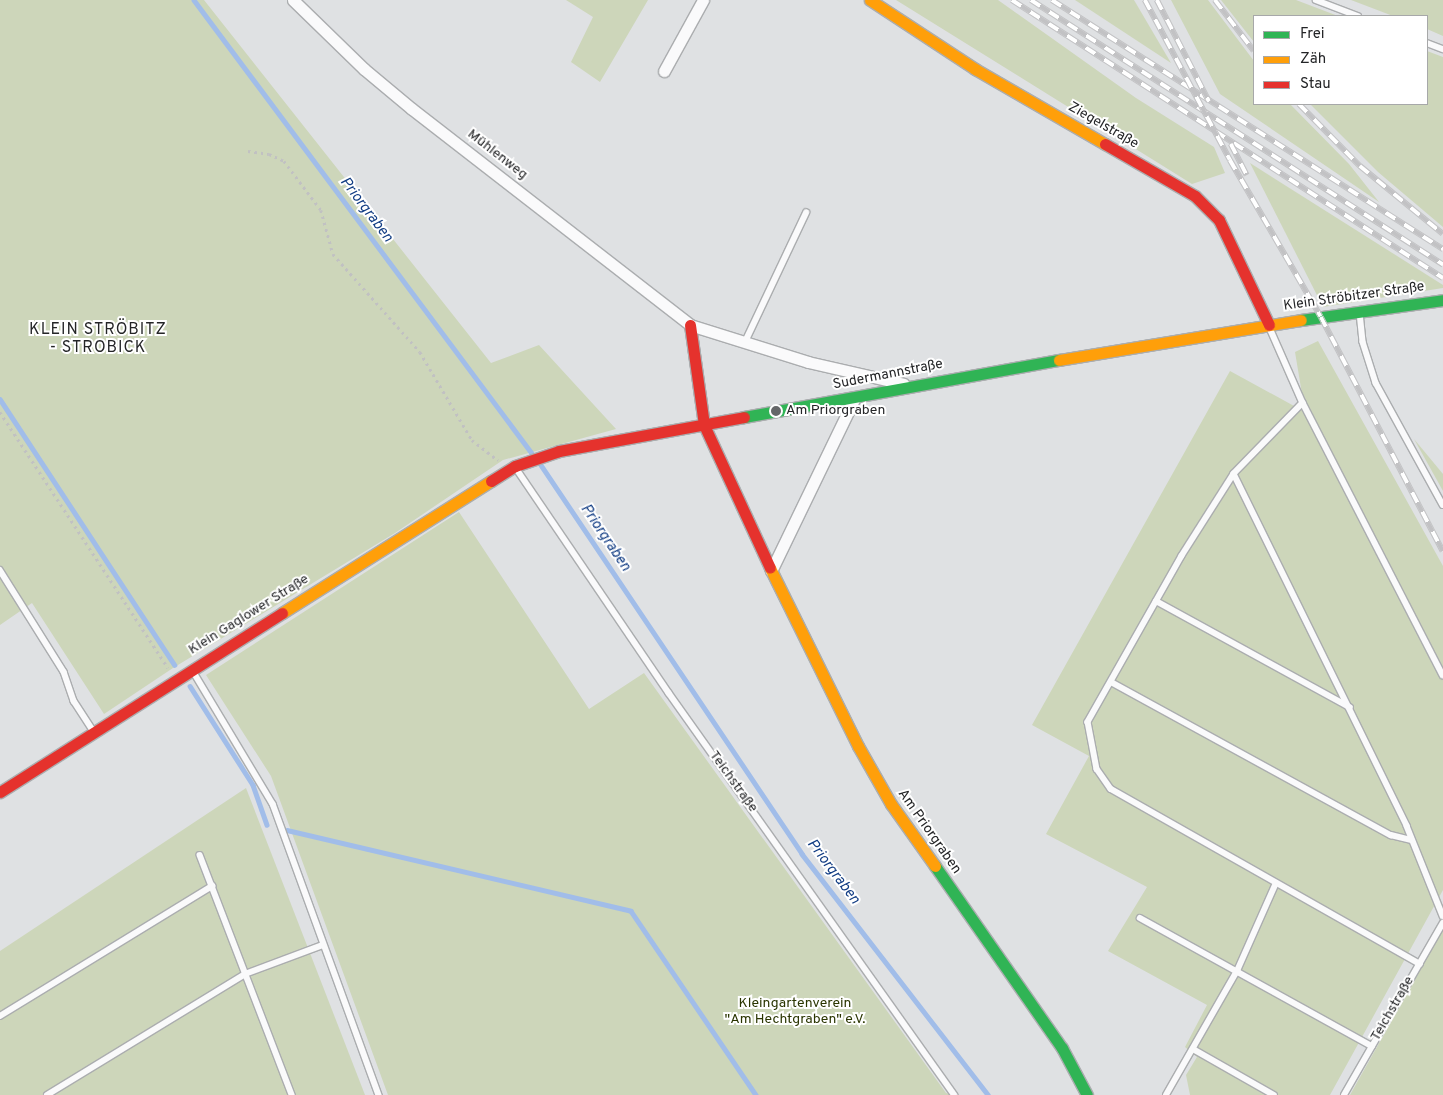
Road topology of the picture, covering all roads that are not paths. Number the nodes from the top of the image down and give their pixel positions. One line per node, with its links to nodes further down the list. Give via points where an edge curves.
1 (293, 0): 12 (street, Mühlenweg, via 364,69 412,109)
2 (703, 0): 8 (street)
3 (870, 0): 13 (street, Ziegelstraße, via 975,69 1195,196 1219,220)
4 (1316, 0): 5 (lane)
5 (1355, 15)
6 (1428, 43): 7 (lane)
7 (1443, 49)
8 (664, 71)
9 (806, 213): 14 (lane)
10 (1443, 300): 11 (street, Klein Ströbitzer Straße)
11 (1360, 312): 13 (street, Klein Ströbitzer Straße); 21 (lane, via 1364,342 1376,383)
12 (690, 325): 14 (street, Mühlenweg); 18 (street)
13 (1269, 325): 15 (street, Sudermannstraße); 17 (lane)
14 (745, 342): 15 (street, Mühlenweg, via 808,362)
15 (912, 386): 16 (street, Sudermannstraße)
16 (855, 397): 18 (street, Sudermannstraße); 23 (street)
17 (1303, 403): 20 (lane); 26 (lane)
18 (704, 425): 19 (street, Sudermannstraße, via 559,451); 23 (street, Am Priorgraben, via 730,489)
19 (513, 468): 25 (street, Klein Gaglower Straße); 48 (lane, Teichstraße)
20 (1234, 474): 24 (lane); 28 (lane)
21 (1443, 505)
22 (0, 570): 29 (lane, via 64,672 74,701)
23 (771, 571): 49 (street, Am Priorgraben, via 891,804 1062,1048)
24 (1156, 601): 27 (lane); 28 (lane)
25 (192, 668): 29 (street, Klein Gaglower Straße); 38 (lane, via 273,804)
26 (1443, 675)
27 (1111, 682): 31 (lane, via 1391,835); 33 (lane, via 1088,722 1097,769 1111,788)
28 (1350, 708): 31 (lane)
29 (94, 732): 30 (street, Klein Gaglower Straße)
30 (0, 792)
31 (1411, 840): 35 (lane)
32 (200, 855): 34 (lane)
33 (1276, 883): 39 (lane); 40 (lane)
34 (212, 886): 41 (lane); 42 (lane)
35 (1443, 916)
36 (1140, 918): 40 (lane)
37 (1443, 923): 39 (lane, Teichstraße)
38 (324, 945): 41 (lane); 47 (lane)
39 (1420, 964): 43 (lane, Teichstraße)
40 (1237, 971): 43 (lane); 44 (lane)
41 (245, 974): 45 (lane); 46 (lane)
42 (0, 1016)
43 (1372, 1046): 52 (lane, Teichstraße)
44 (1194, 1049): 50 (lane); 51 (lane)
45 (48, 1095)
46 (292, 1095)
47 (379, 1095)
48 (955, 1095)
49 (1087, 1095)
50 (1166, 1095)
51 (1274, 1095)
52 (1344, 1095)

